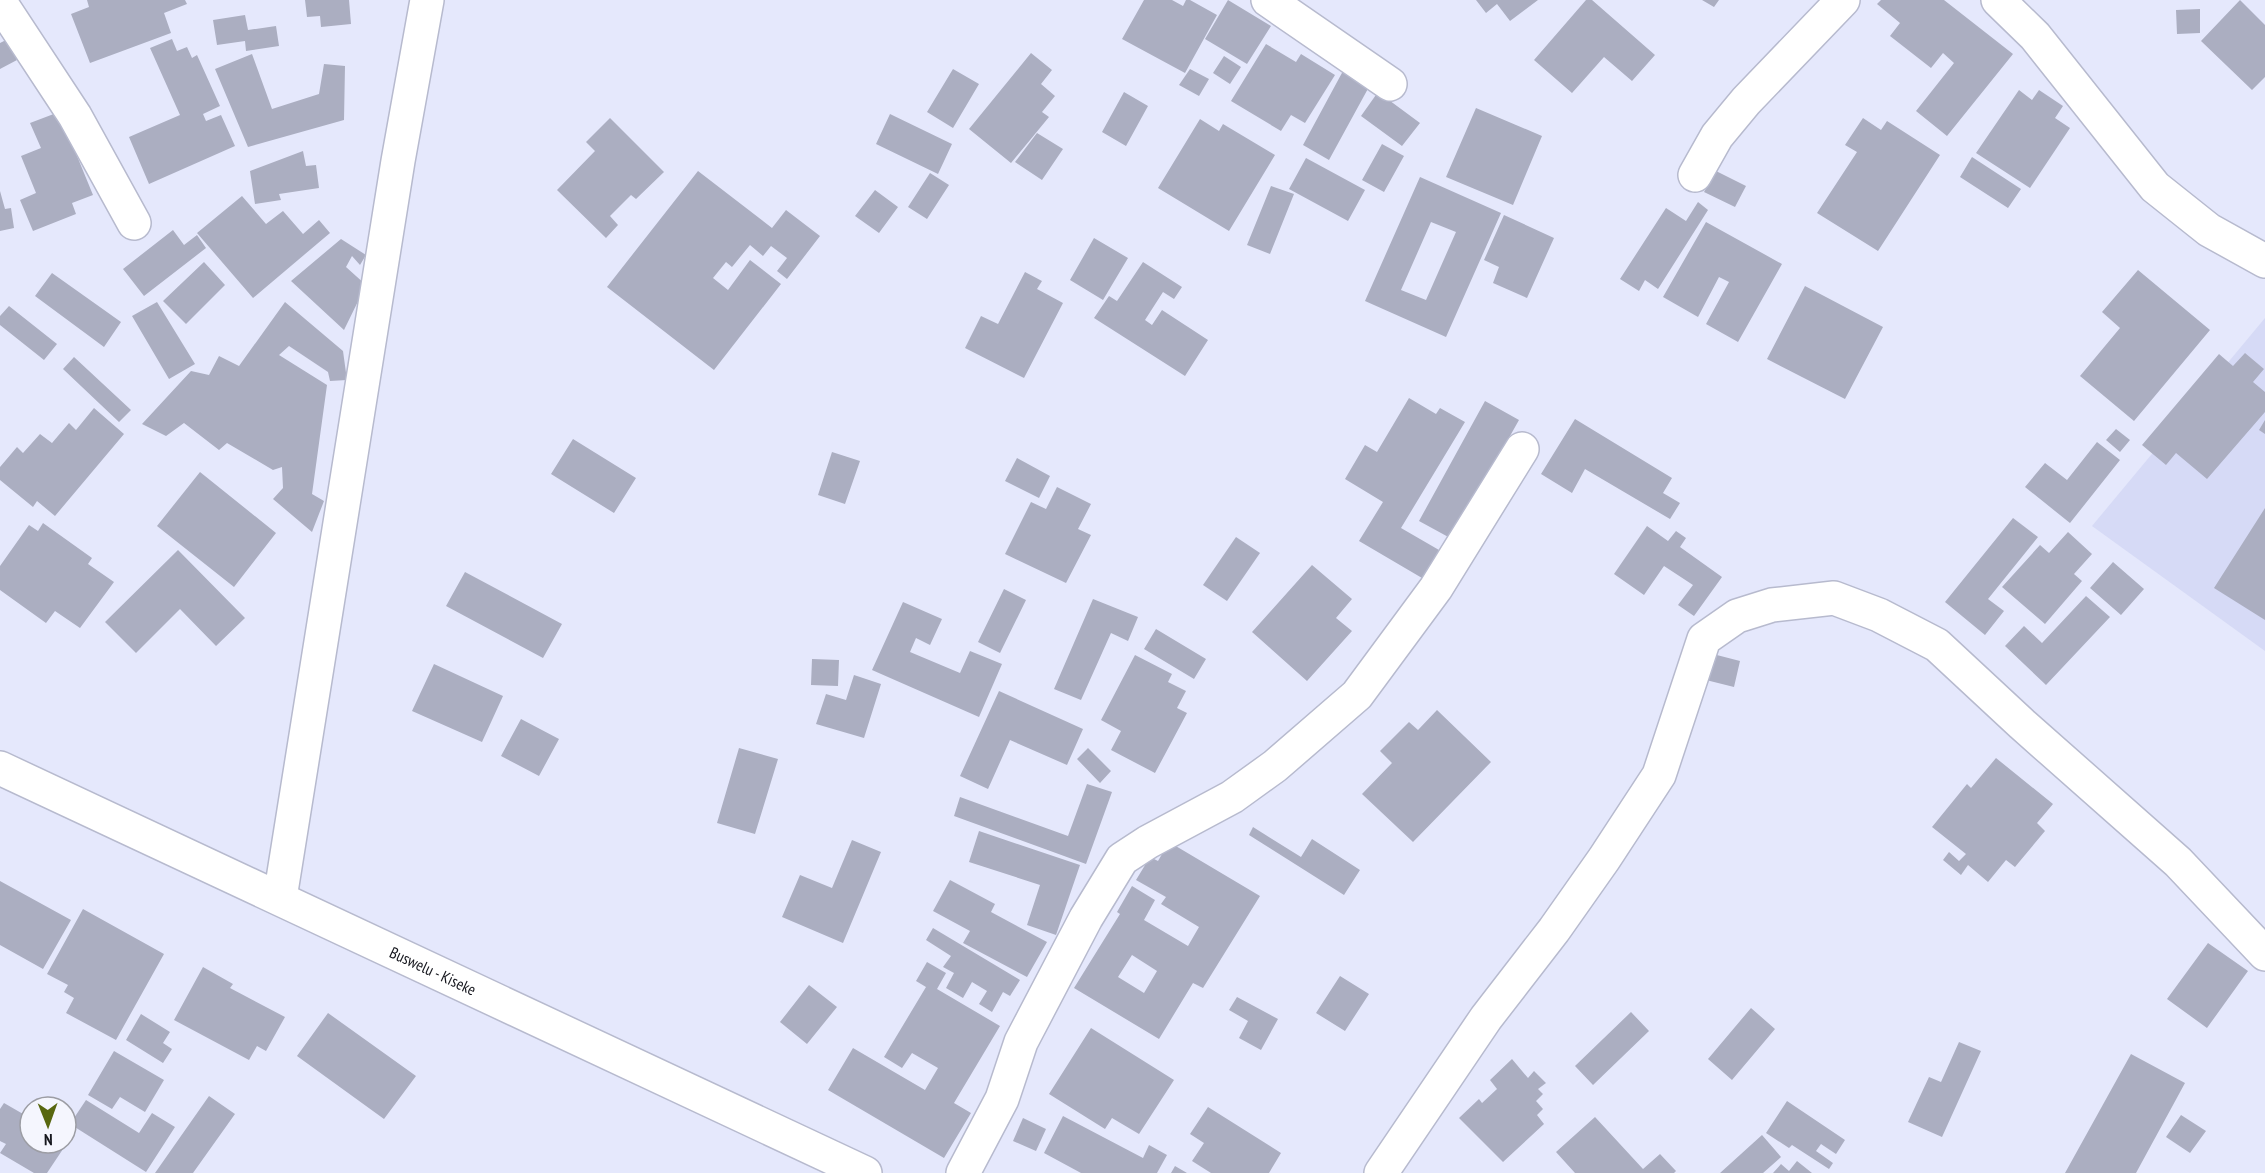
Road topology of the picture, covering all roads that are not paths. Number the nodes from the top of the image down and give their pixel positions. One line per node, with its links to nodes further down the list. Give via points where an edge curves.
1 (427, 0): 12 (street)
2 (1268, 0): 6 (street)
3 (1843, 0): 7 (street, via 1746,101 1717,136)
4 (1998, 0): 9 (street, via 2035,36 2155,187 2209,230)
5 (0, 2): 8 (street, via 75,116)
6 (1390, 84)
7 (1695, 175)
8 (134, 223)
9 (2265, 261)
10 (1522, 449): 15 (street, via 1436,588 1357,695 1275,766 1232,797 1122,859 1086,918 1021,1042 1002,1099)
11 (0, 768): 12 (street, Buswelu - Kiseke)
12 (280, 898): 14 (street, Buswelu - Kiseke)
13 (2265, 954): 16 (street, via 2178,862 1937,645 1879,615 1834,598 1772,605 1737,616 1704,639 1659,775 1604,859 1486,1018)
14 (865, 1173)
15 (963, 1173)
16 (1381, 1173)

